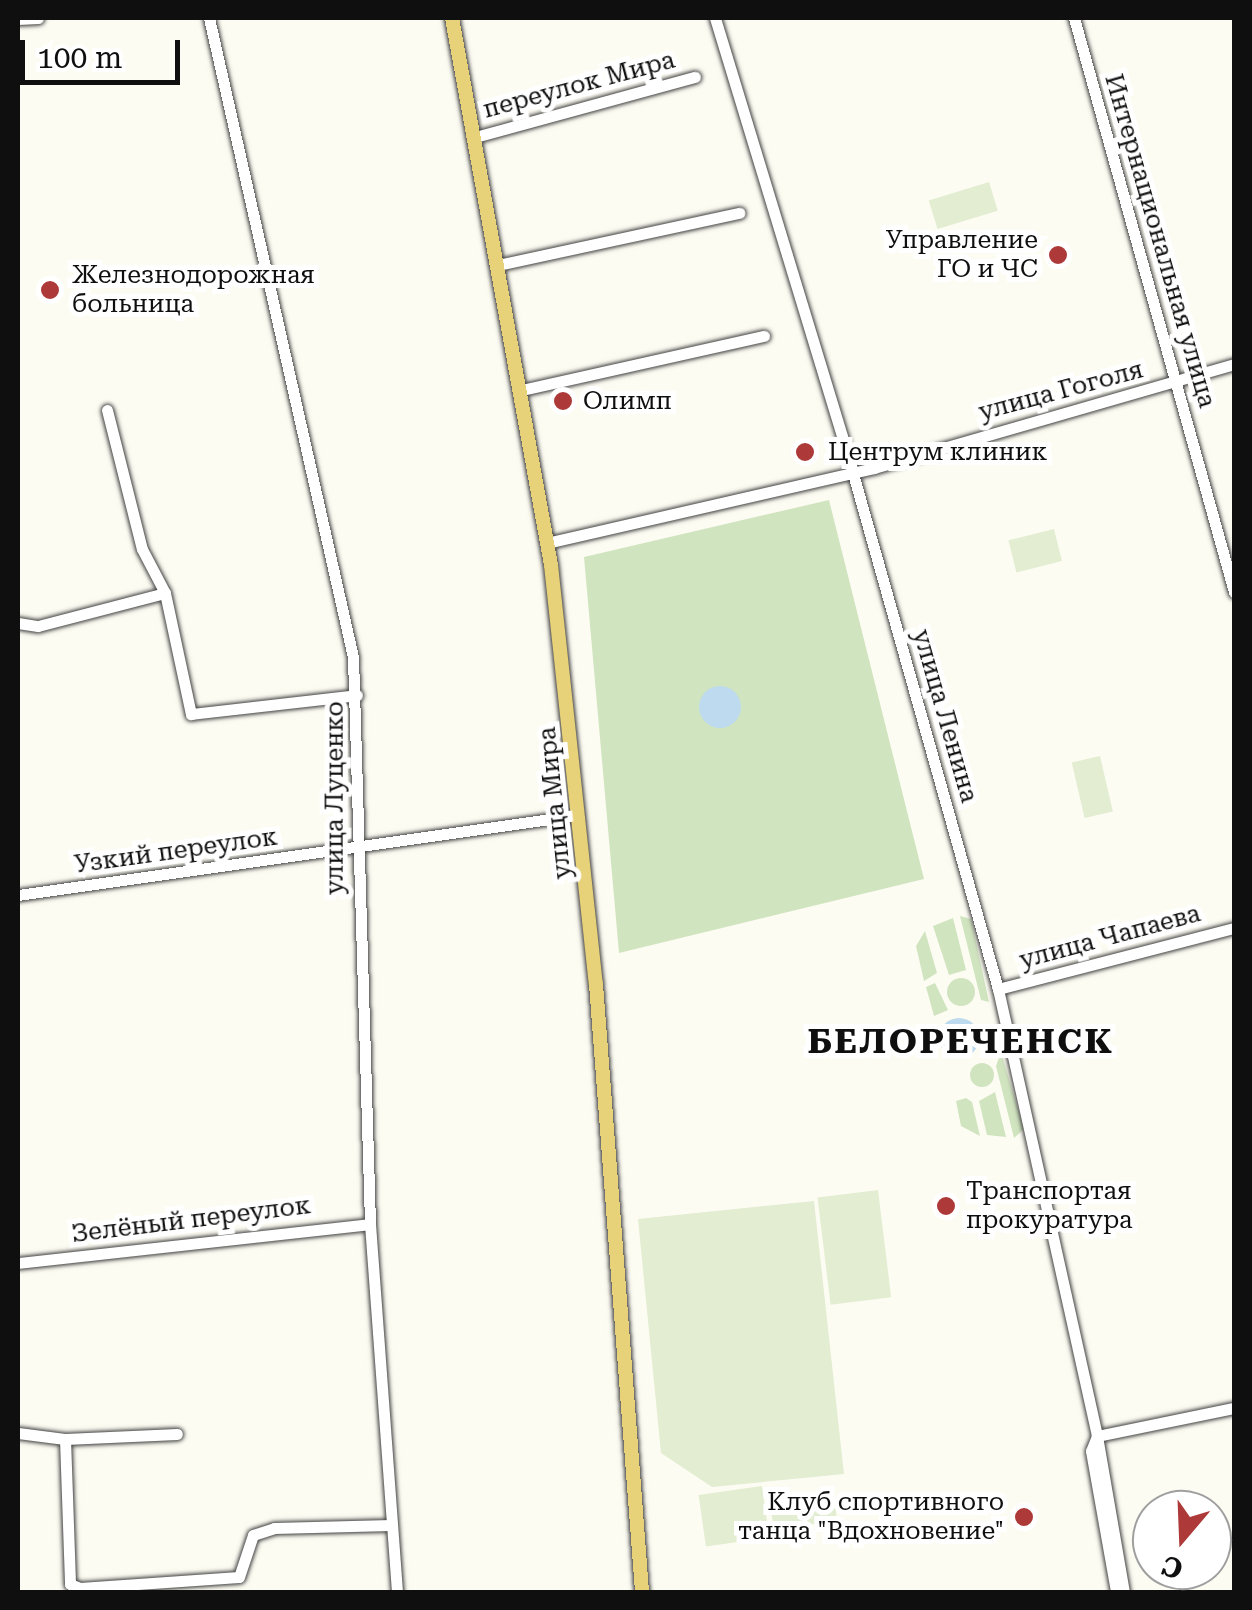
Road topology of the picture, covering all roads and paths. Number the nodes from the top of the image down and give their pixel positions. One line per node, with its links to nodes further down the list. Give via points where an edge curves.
1 (38, 18): 6 (street)
2 (209, 18): 21 (street, улица Луценко, via 321,501)
3 (452, 18): 8 (main road, улица Мира)
4 (715, 18): 16 (street, улица Ленина)
5 (1074, 18): 13 (street, Интернациональная улица)
6 (18, 19)
7 (695, 76): 8 (street, переулок Мира)
8 (475, 137): 10 (main road, улица Мира)
9 (739, 213): 10 (street)
10 (498, 265): 14 (main road, улица Мира)
11 (764, 336): 14 (street)
12 (1234, 364): 13 (street, улица Гоголя)
13 (1178, 384): 16 (street, улица Гоголя); 18 (street, Интернациональная улица)
14 (522, 390): 17 (main road, улица Мира)
15 (107, 410): 19 (street, via 142,549)
16 (852, 470): 17 (street, улица Гоголя); 26 (street, улица Ленина)
17 (547, 543): 22 (main road, улица Мира)
18 (1234, 592)
19 (165, 593): 20 (street, via 38,626); 21 (street, via 191,714)
20 (18, 623)
21 (357, 695): 23 (street, улица Луценко)
22 (578, 814): 23 (street, Узкий переулок); 36 (main road, улица Мира)
23 (358, 843): 24 (street, Узкий переулок, via 276,861); 27 (street, улица Луценко)
24 (18, 894)
25 (1234, 928): 26 (street, улица Чапаева)
26 (998, 990): 32 (street, улица Ленина)
27 (370, 1224): 28 (street, Зелёный переулок); 34 (street, улица Луценко)
28 (18, 1263)
29 (1234, 1408): 32 (street)
30 (18, 1433): 33 (street)
31 (177, 1434): 33 (street)
32 (1097, 1436): 37 (street, улица Ленина, via 1091,1451); 38 (street, улица Ленина)
33 (65, 1440): 34 (street, via 70,1584 80,1588 239,1577 254,1535 274,1528)
34 (392, 1525): 35 (street, улица Луценко)
35 (398, 1592)
36 (642, 1592)
37 (1116, 1592)
38 (1124, 1592)

